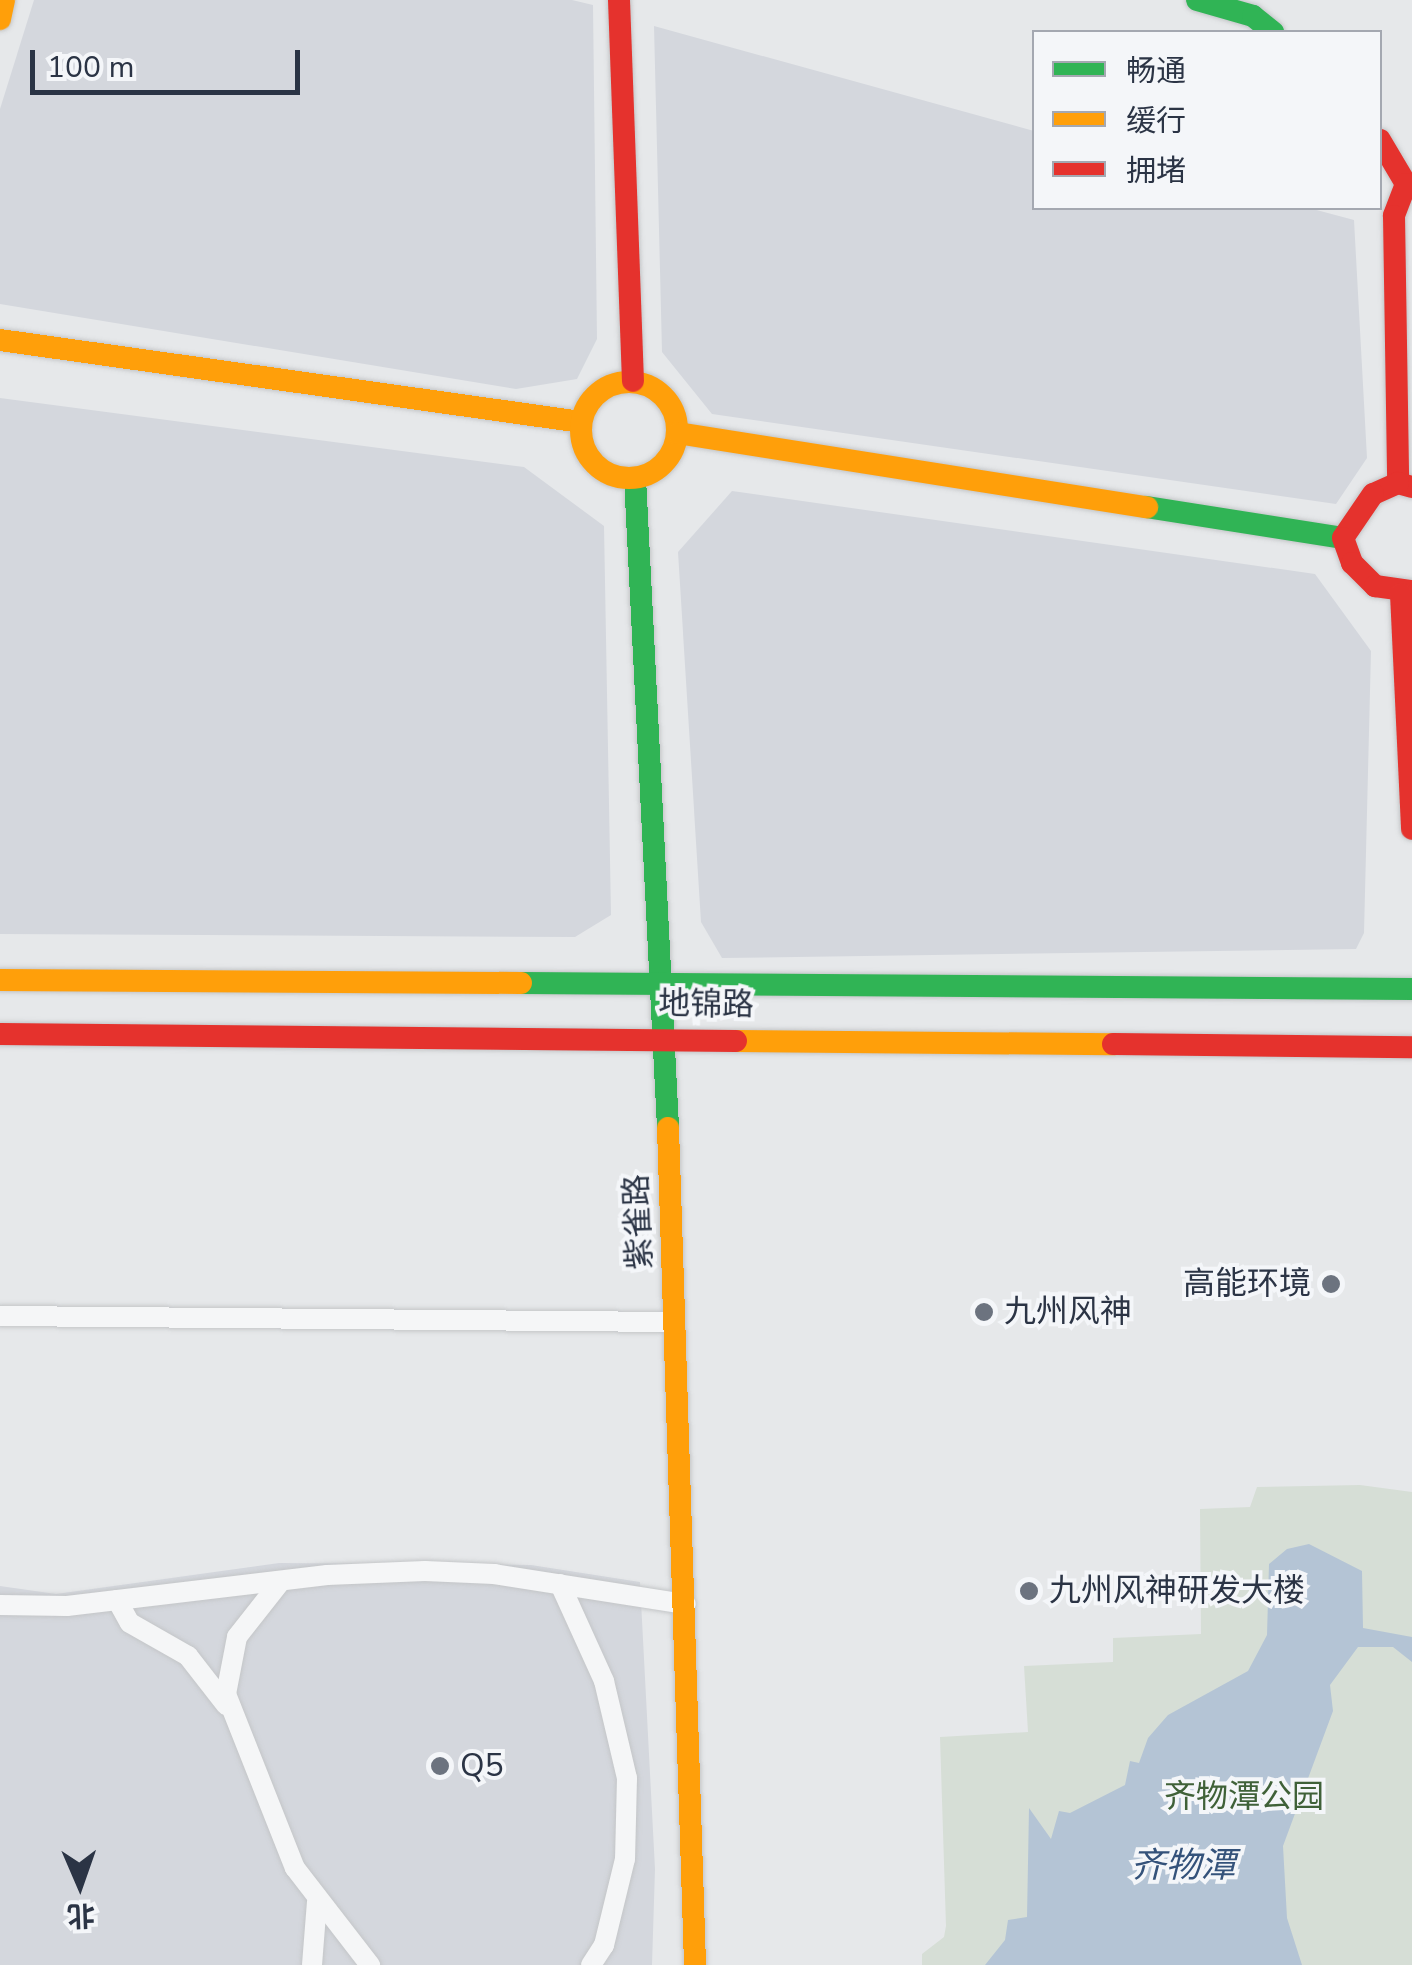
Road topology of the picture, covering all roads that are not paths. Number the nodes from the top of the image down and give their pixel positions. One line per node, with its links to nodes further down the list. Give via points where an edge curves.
1 (4, 0): 4 (street)
2 (619, 0): 8 (street)
3 (1197, 0): 5 (street, via 1253,16)
4 (0, 20)
5 (1270, 30)
6 (1382, 143): 12 (street, via 1406,184 1394,216)
7 (0, 340): 9 (street)
8 (633, 381): 9 (street, via 605,387); 10 (street, via 671,404)
9 (581, 422): 11 (street, via 594,463)
10 (678, 432): 11 (street, via 665,463); 13 (street)
11 (635, 478): 17 (street, 紫雀路)
12 (1405, 485): 13 (street, via 1373,494)
13 (1343, 538): 14 (street, via 1352,564 1375,586)
14 (1406, 593): 15 (street)
15 (1412, 829)
16 (0, 980): 17 (street, 地锦路)
17 (663, 982): 18 (street, 地锦路); 20 (street, 紫雀路)
18 (1412, 989)
19 (0, 1034): 20 (street, 地锦路)
20 (664, 1036): 21 (street, 地锦路); 23 (street, 紫雀路)
21 (1412, 1048)
22 (0, 1316): 23 (street)
23 (676, 1322): 27 (street, 紫雀路)
24 (281, 1581): 25 (street, via 425,1571); 26 (street); 29 (street, via 236,1637 226,1694)
25 (560, 1584): 27 (street); 33 (street, via 604,1681 627,1778 625,1859 604,1945)
26 (117, 1600): 28 (street); 29 (street, via 130,1623 188,1656)
27 (686, 1604): 34 (street, 紫雀路)
28 (0, 1606)
29 (232, 1715): 30 (street)
30 (316, 1902): 31 (street); 32 (street)
31 (312, 1965)
32 (370, 1965)
33 (591, 1965)
34 (695, 1965)

